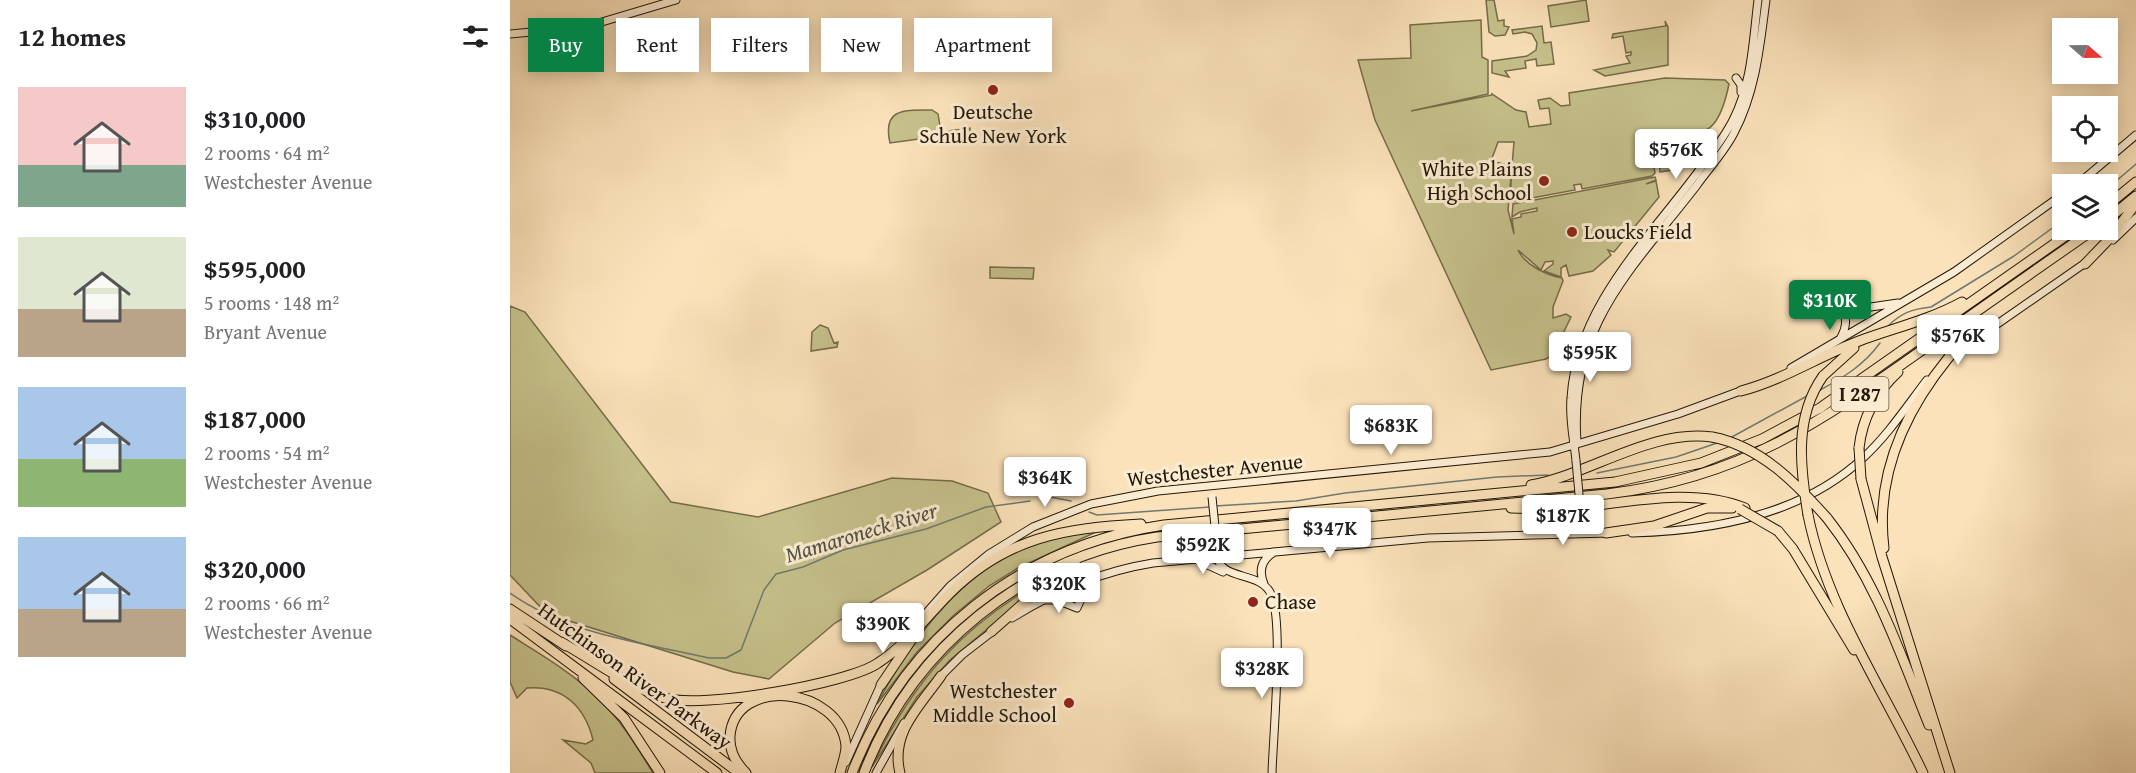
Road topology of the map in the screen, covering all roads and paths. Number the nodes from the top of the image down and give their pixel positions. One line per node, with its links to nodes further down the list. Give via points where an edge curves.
1 (676, 0): 4 (main road, via 585,27)
2 (1758, 0): 7 (main road, via 1746,88)
3 (1766, 0): 26 (main road, via 1756,75 1733,136 1607,304 1590,336 1577,387)
4 (510, 34)
5 (1736, 78): 7 (main road, via 1742,91)
6 (2136, 135): 8 (main road)
7 (1719, 144): 28 (main road, via 1610,288 1589,326 1572,386 1570,422)
8 (2090, 174)
9 (2136, 182): 11 (highway)
10 (2136, 196): 14 (highway)
11 (2118, 197)
12 (2052, 202): 20 (main road, Westchester Avenue)
13 (2136, 203): 18 (highway)
14 (2118, 211)
15 (2136, 219): 18 (main road)
16 (2060, 240): 19 (highway, I 287)
17 (2079, 240): 23 (highway, I 287)
18 (2085, 264): 24 (main road)
19 (2006, 278): 21 (highway, via 1946,311); 30 (highway, I 287, via 1826,404 1736,451 1630,480)
20 (1909, 299): 22 (main road, Westchester Avenue); 22 (main road, via 1859,309 1834,299 1846,317)
21 (1900, 328): 25 (highway); 52 (highway, bridge, via 1855,347 1837,360 1810,400 1802,428 1808,515 1828,585)
22 (1839, 340): 25 (main road, Westchester Avenue)
23 (1934, 341): 31 (highway, I 287, via 1808,428 1714,470 1622,492); 40 (highway, bridge, via 1879,394 1866,419 1859,448 1861,479)
24 (1949, 357): 35 (main road, via 1864,457 1809,494 1768,512 1718,525); 40 (highway, via 1914,405 1892,459 1882,511)
25 (1741, 391): 27 (main road, Westchester Avenue)
26 (1576, 434): 27 (main road); 28 (main road)
27 (1591, 441): 28 (main road, Westchester Avenue)
28 (1575, 446): 29 (main road, Westchester Avenue, via 1528,456); 34 (main road, bridge)
29 (1211, 486): 38 (main road, bridge); 49 (main road, Westchester Avenue, via 1098,502 1029,530 989,554 956,581)
30 (1471, 496): 33 (highway, I 287); 65 (highway, bridge, via 1560,479 1667,440 1691,436 1736,443 1762,457 1827,518 1851,551 1875,593)
31 (1469, 507): 32 (highway, via 1561,509 1692,498 1722,500); 36 (highway, I 287, via 1171,535)
32 (1742, 508): 35 (highway, via 1711,507 1654,526); 52 (highway, bridge, via 1778,531 1793,549)
33 (1200, 522): 46 (highway, via 1081,529 1027,541 982,565); 59 (highway, I 287, via 1149,527 1092,541 1037,564 987,595 948,628 908,671 876,721)
34 (1581, 531): 35 (main road); 37 (main road, via 1461,536)
35 (1606, 533)
36 (1108, 548): 48 (highway, via 1066,570); 60 (highway, I 287, via 1060,565 1022,585 958,633 905,694)
37 (1277, 552): 38 (main road); 43 (main road, via 1262,564)
38 (1217, 556): 39 (main road); 41 (main road, via 1222,568)
39 (1169, 561): 41 (main road, via 1203,561 1224,573); 42 (main road)
40 (1887, 568): 65 (highway)
41 (1236, 573): 43 (main road)
42 (1097, 577): 44 (main road); 44 (main road, via 1086,588 1077,608)
43 (1264, 584): 63 (main road, via 1276,611)
44 (1042, 600): 48 (main road)
45 (510, 609): 50 (highway, Hutchinson River Parkway)
46 (931, 614): 49 (highway); 53 (highway)
47 (510, 619): 50 (highway, Hutchinson River Parkway)
48 (991, 632): 51 (main road)
49 (909, 636): 50 (highway, via 879,663 847,678 692,702 650,693); 53 (main road)
50 (558, 647): 54 (highway, via 618,711); 55 (highway, Hutchinson River Parkway); 56 (highway, Hutchinson River Parkway, via 634,693)
51 (940, 676): 61 (main road, via 900,729); 62 (highway, via 902,733 897,751)
52 (1873, 678): 64 (highway)
53 (881, 685): 58 (main road)
54 (660, 773)
55 (717, 773)
56 (739, 773)
57 (746, 773): 58 (highway, via 731,749 734,722 752,702 778,696 808,700 833,717 845,745)
58 (841, 773)
59 (852, 773)
60 (864, 773)
61 (876, 773)
62 (900, 773)
63 (1272, 773)
64 (1923, 773)
65 (1950, 773)

